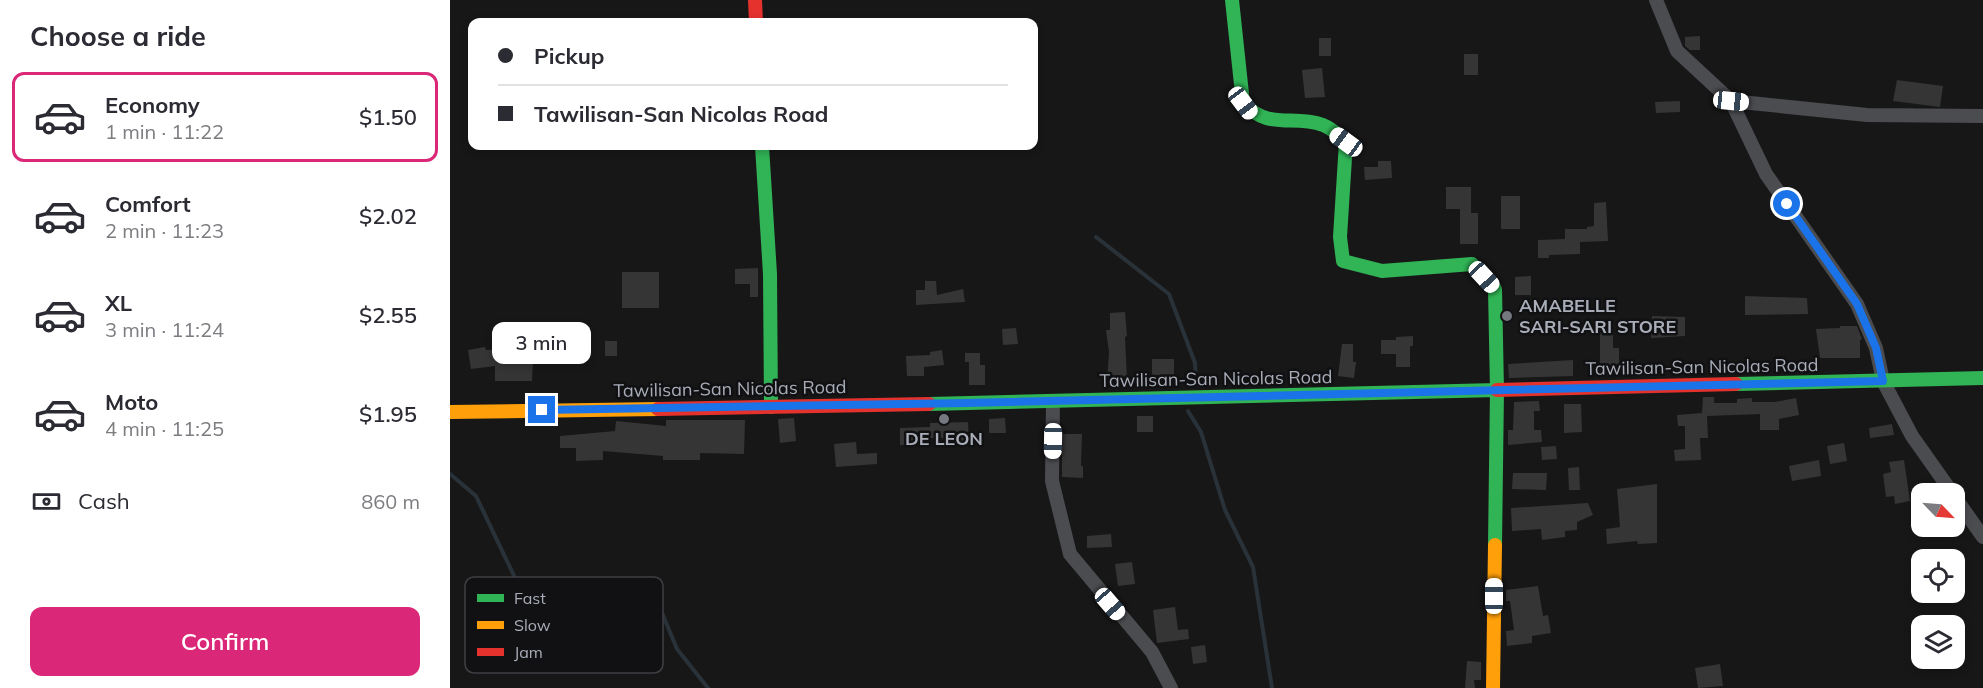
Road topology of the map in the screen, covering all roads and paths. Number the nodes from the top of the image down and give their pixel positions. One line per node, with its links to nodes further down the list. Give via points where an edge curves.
1 (755, 0): 4 (main road)
2 (1232, 0): 10 (main road, via 1243,103 1264,120 1323,126 1346,142 1340,237 1343,261 1382,271 1472,264 1495,289)
3 (1656, 0): 5 (street, via 1677,51)
4 (756, 18)
5 (1731, 101): 6 (street, via 1866,115); 9 (street, via 1766,174 1857,304 1876,348)
6 (1983, 116)
7 (762, 150): 12 (main road, via 770,274)
8 (1983, 378): 9 (main road, Tawilisan-San Nicolas Road)
9 (1883, 381): 10 (main road, Tawilisan-San Nicolas Road); 14 (street, via 1912,436)
10 (1497, 390): 11 (main road, Tawilisan-San Nicolas Road); 18 (main road)
11 (1053, 401): 12 (main road, Tawilisan-San Nicolas Road); 17 (street, via 1052,481 1070,554 1152,652)
12 (771, 407): 13 (main road, Tawilisan-San Nicolas Road)
13 (450, 412)
14 (1945, 483)
15 (1965, 511): 16 (street)
16 (1983, 537)
17 (1171, 688)
18 (1493, 688)

